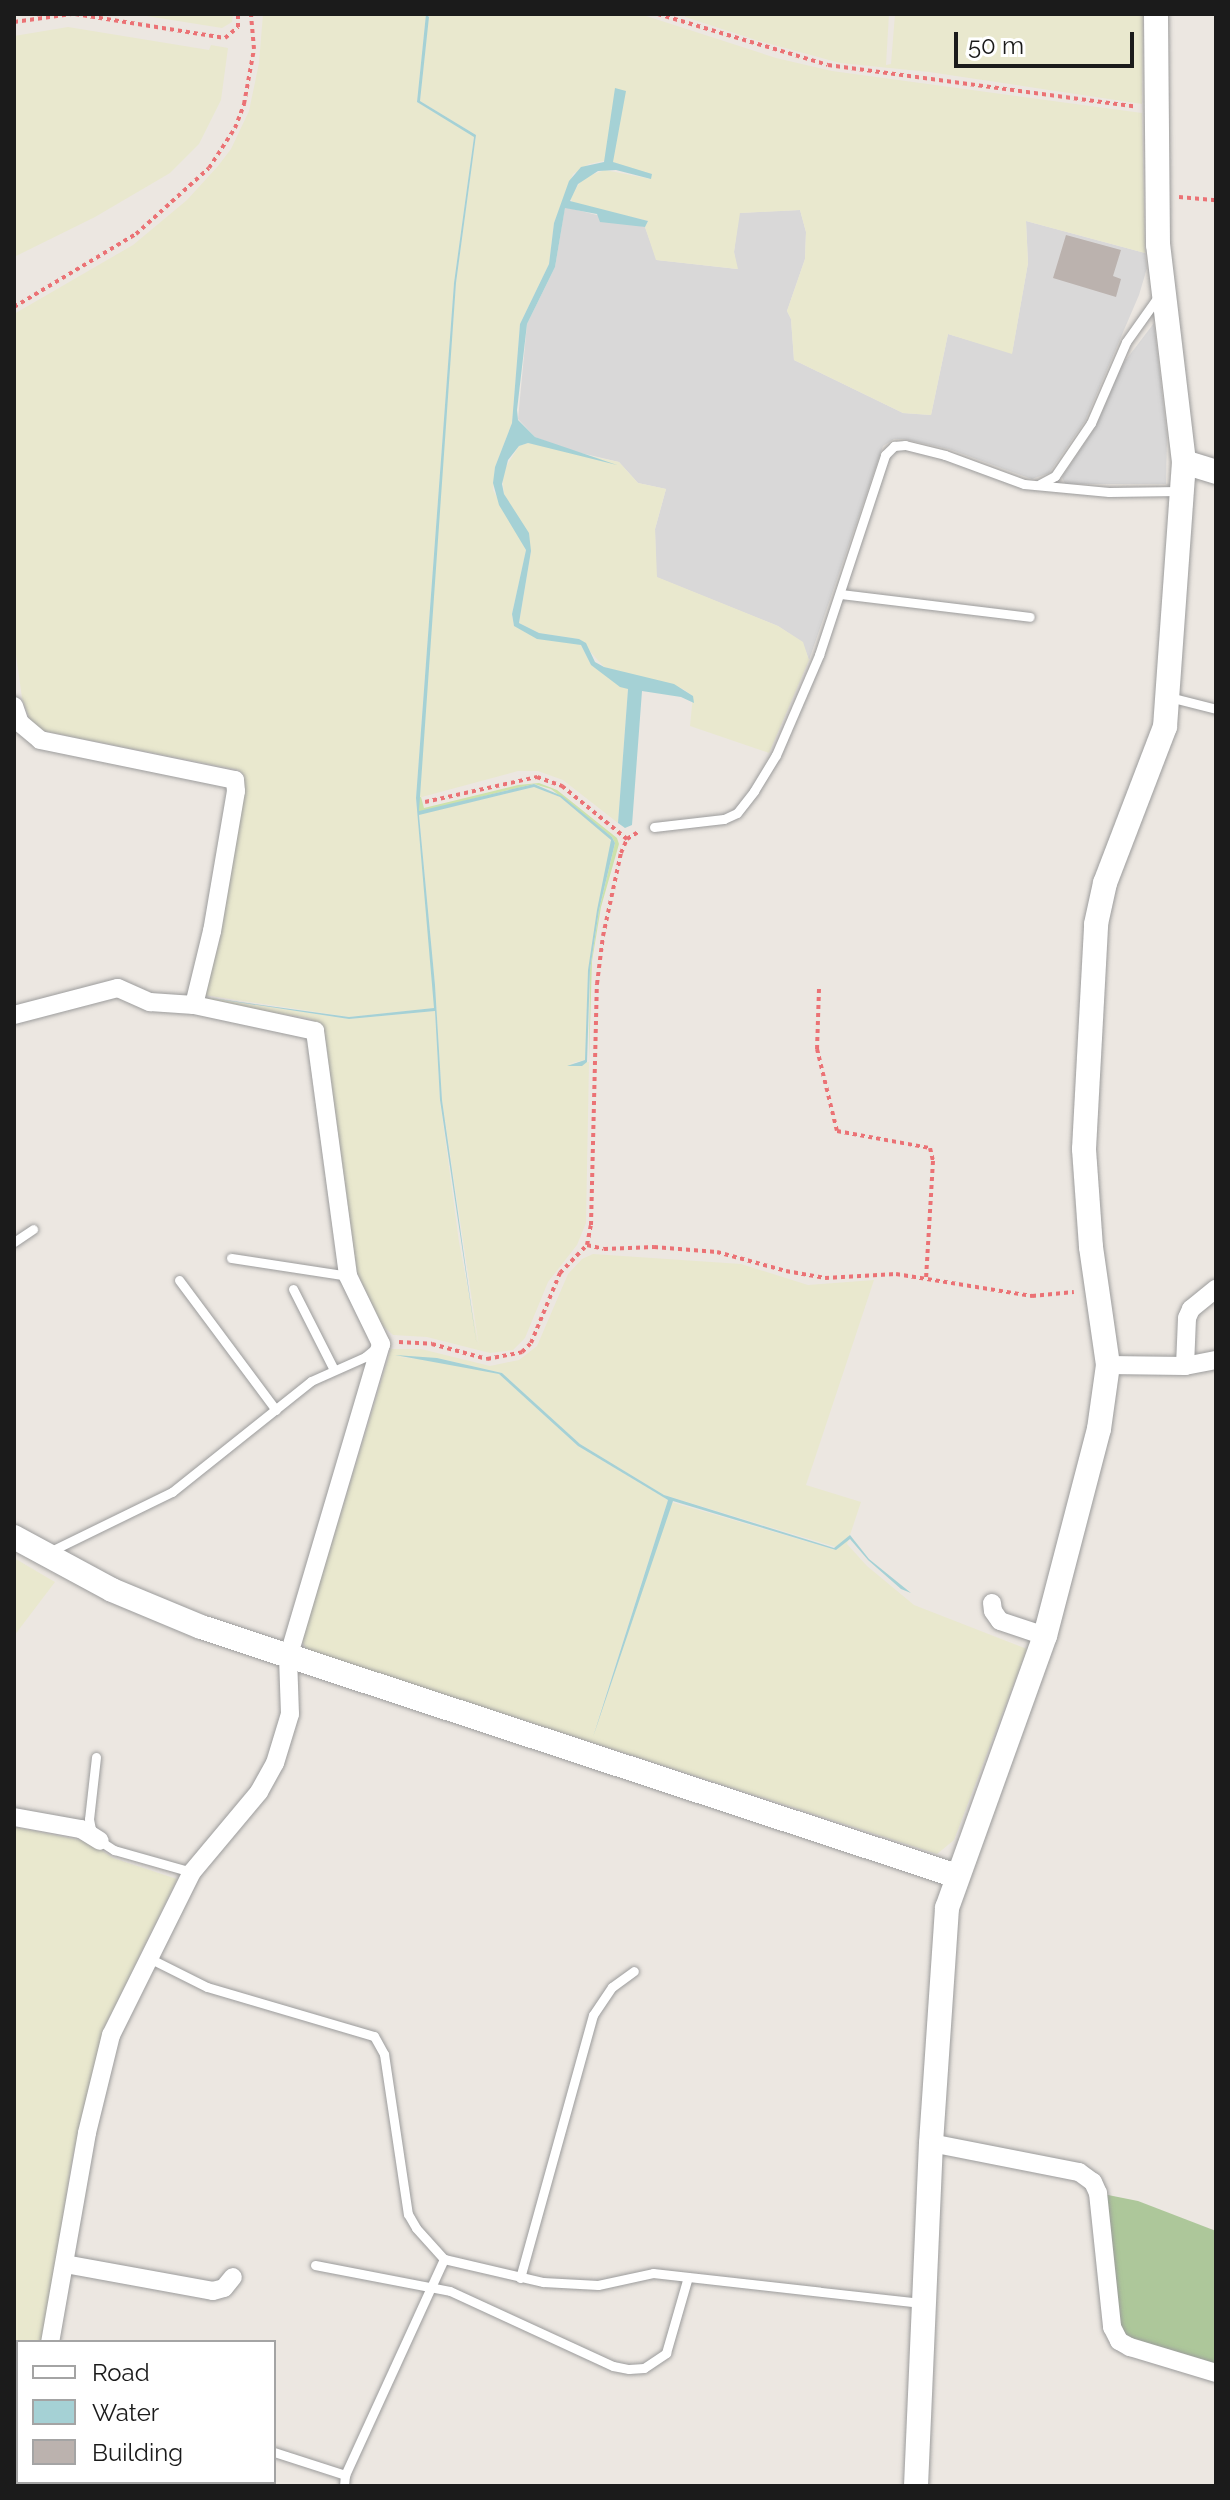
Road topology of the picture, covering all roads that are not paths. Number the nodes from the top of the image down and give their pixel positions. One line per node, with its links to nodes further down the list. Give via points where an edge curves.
1 (1156, 14): 2 (street, via 1156,195)
2 (1165, 288): 3 (street); 5 (lane, via 1126,342 1074,450 1055,476)
3 (1184, 462): 4 (street); 6 (street)
4 (1216, 472)
5 (1036, 485): 6 (lane); 7 (lane, via 945,455 894,446 885,455)
6 (1182, 491): 9 (street)
7 (841, 594): 8 (lane); 12 (lane, via 786,732 743,807 724,819)
8 (1030, 617)
9 (1169, 697): 11 (lane); 24 (street, via 1165,727 1105,883 1096,924 1084,1149)
10 (14, 706): 13 (street, via 20,723 40,740 235,780 212,931)
11 (1216, 709)
12 (654, 827)
13 (194, 1005): 14 (street, via 150,1002 110,988); 18 (street, via 315,1031)
14 (14, 1015)
15 (33, 1229): 16 (lane)
16 (14, 1242)
17 (231, 1258): 18 (lane)
18 (348, 1276): 22 (street)
19 (179, 1280): 27 (lane)
20 (293, 1289): 26 (lane)
21 (1216, 1289): 25 (street, via 1187,1318)
22 (381, 1344): 26 (lane, via 365,1357); 32 (street)
23 (1216, 1360): 25 (street)
24 (1108, 1365): 25 (street); 31 (street, via 1099,1429)
25 (1185, 1366)
26 (333, 1368): 27 (lane)
27 (276, 1410): 29 (lane, via 172,1492)
28 (15, 1534): 29 (street)
29 (44, 1554): 32 (street, via 112,1590)
30 (992, 1603): 31 (street, via 1000,1621)
31 (1045, 1636): 37 (street)
32 (288, 1657): 36 (street, via 290,1714 275,1763 259,1792); 37 (street)
33 (96, 1757): 35 (lane, via 89,1819)
34 (14, 1817): 35 (street, via 81,1829)
35 (100, 1841): 36 (lane, via 114,1850)
36 (192, 1872): 38 (street)
37 (957, 1876): 40 (street, via 944,1934)
38 (147, 1957): 41 (lane, via 207,1987 374,2036 384,2054 408,2214); 42 (street, via 98,2076)
39 (634, 1971): 46 (lane, via 612,1987 593,2015)
40 (931, 2143): 48 (street); 50 (street, via 1079,2172 1093,2182 1112,2327 1119,2341)
41 (444, 2259): 46 (lane); 47 (lane)
42 (65, 2264): 44 (street, via 213,2291); 49 (street)
43 (315, 2265): 47 (lane)
44 (233, 2277)
45 (688, 2277): 46 (lane, via 653,2273 598,2285); 47 (lane, via 666,2353 644,2368 629,2369 450,2291); 48 (lane)
46 (520, 2278)
47 (432, 2289): 52 (lane)
48 (924, 2303): 53 (street)
49 (50, 2340)
50 (1216, 2373)
51 (276, 2453): 52 (lane)
52 (344, 2481)
53 (916, 2486)

